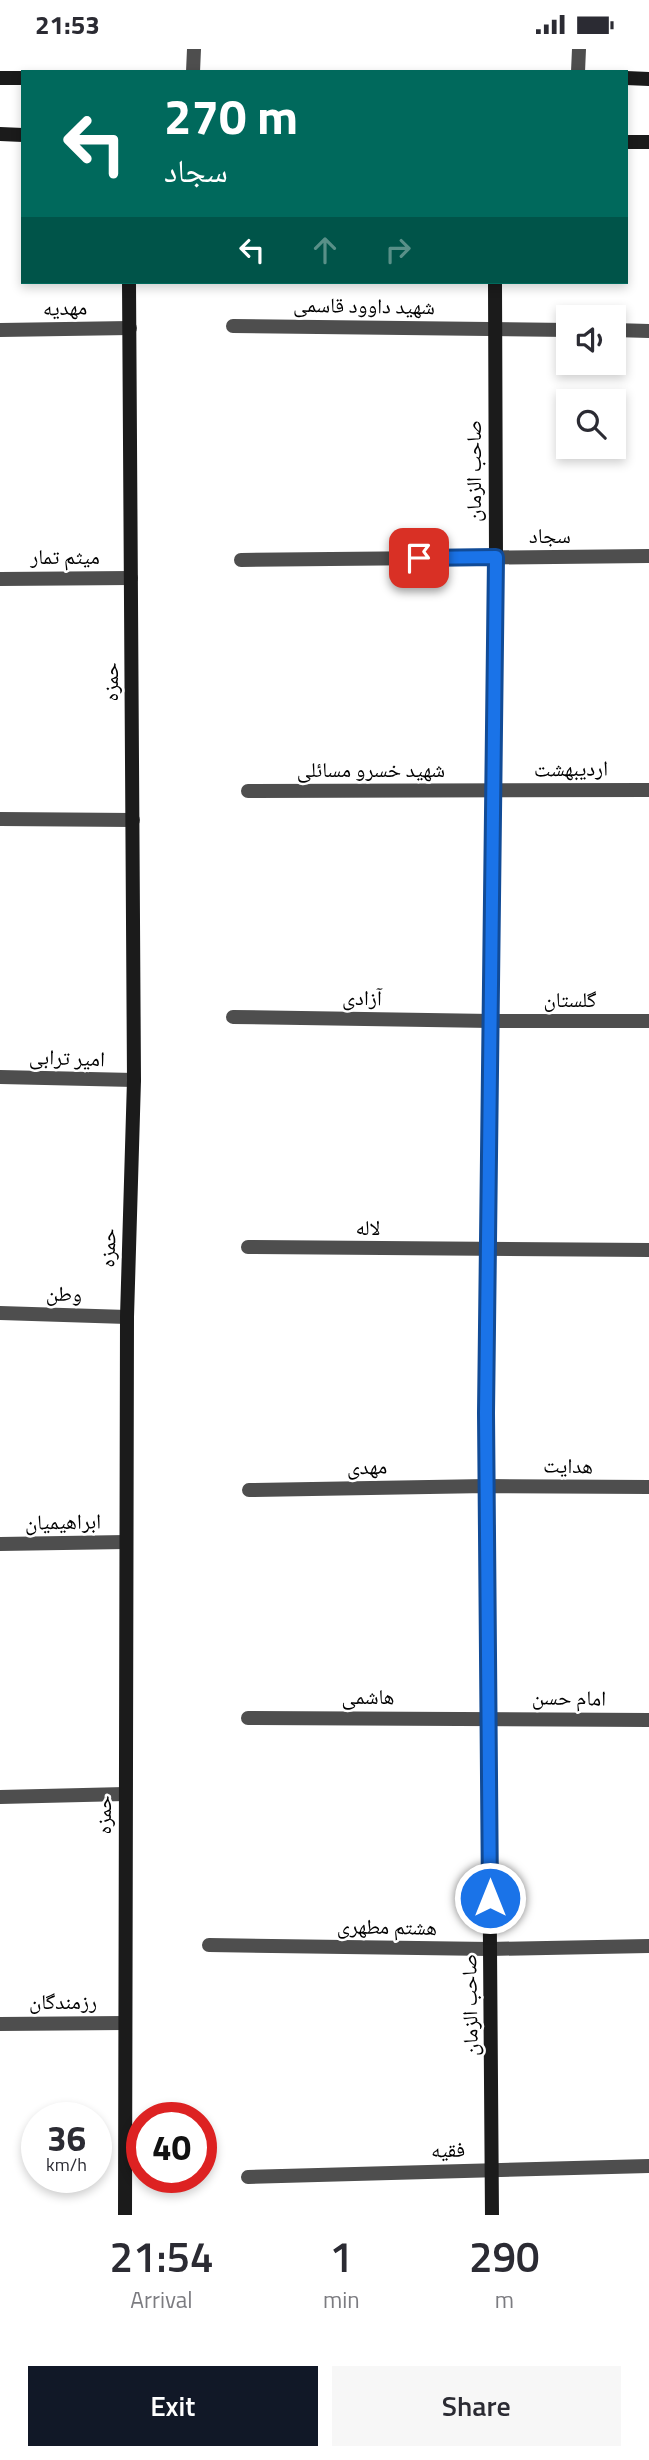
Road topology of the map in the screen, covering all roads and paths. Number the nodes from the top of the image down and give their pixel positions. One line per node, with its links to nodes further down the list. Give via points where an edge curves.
1 (194, 49): 3 (street)
2 (579, 49): 4 (street)
3 (194, 70)
4 (579, 70)
5 (0, 78): 6 (street)
6 (21, 78)
7 (628, 78): 8 (street)
8 (649, 79)
9 (0, 134): 10 (street)
10 (21, 135)
11 (628, 142): 12 (street)
12 (649, 142)
13 (129, 284): 16 (street, حمزه)
14 (495, 284): 17 (street, صاحب الزمان)
15 (233, 326): 17 (street, شهید داوود قاسمی)
16 (130, 328): 18 (street, مهدیه); 25 (street, حمزه)
17 (495, 328): 19 (street, شهید داوود قاسمی); 23 (street, صاحب الزمان)
18 (0, 330)
19 (556, 330)
20 (626, 330): 21 (street)
21 (649, 331)
22 (649, 556): 23 (street, سجاد)
23 (496, 557): 24 (street, سجاد); 29 (street, صاحب الزمان)
24 (241, 560)
25 (131, 578): 26 (street, میثم تمار); 31 (street, حمزه)
26 (0, 579)
27 (649, 790): 29 (street, اردیبهشت)
28 (248, 791): 29 (street, شهید خسرو مسائلی)
29 (493, 791): 33 (street, صاحب الزمان)
30 (0, 819): 31 (street)
31 (133, 820): 36 (street, حمزه)
32 (233, 1017): 33 (street, آزادی)
33 (491, 1021): 34 (street, گلستان); 38 (street, صاحب الزمان)
34 (649, 1021)
35 (0, 1077): 36 (street, امیر ترابی)
36 (134, 1080): 41 (street, حمزه)
37 (248, 1247): 38 (street, لاله)
38 (488, 1250): 39 (street, لاله); 42 (street, صاحب الزمان)
39 (649, 1250)
40 (0, 1313): 41 (street, وطن)
41 (127, 1317): 45 (street, حمزه)
42 (487, 1486): 43 (street, هدایت); 44 (street, مهدی); 48 (street, صاحب الزمان)
43 (649, 1487)
44 (249, 1490)
45 (126, 1542): 46 (street, ابراهیمیان); 50 (street, حمزه)
46 (0, 1545)
47 (248, 1718): 48 (street, هاشمی)
48 (489, 1718): 49 (street, امام حسن); 54 (street, صاحب الزمان)
49 (649, 1720)
50 (125, 1794): 51 (street); 55 (street, حمزه)
51 (0, 1797)
52 (209, 1945): 54 (street, هشتم مطهری)
53 (649, 1947): 54 (street, هشتم مطهری)
54 (490, 1949): 58 (street, صاحب الزمان)
55 (125, 2023): 56 (street, رزمندگان); 60 (street, حمزه)
56 (0, 2024)
57 (649, 2166): 58 (street, فقیه)
58 (492, 2169): 59 (street, فقیه); 61 (street, صاحب الزمان)
59 (248, 2177)
60 (125, 2215)
61 (492, 2215)

